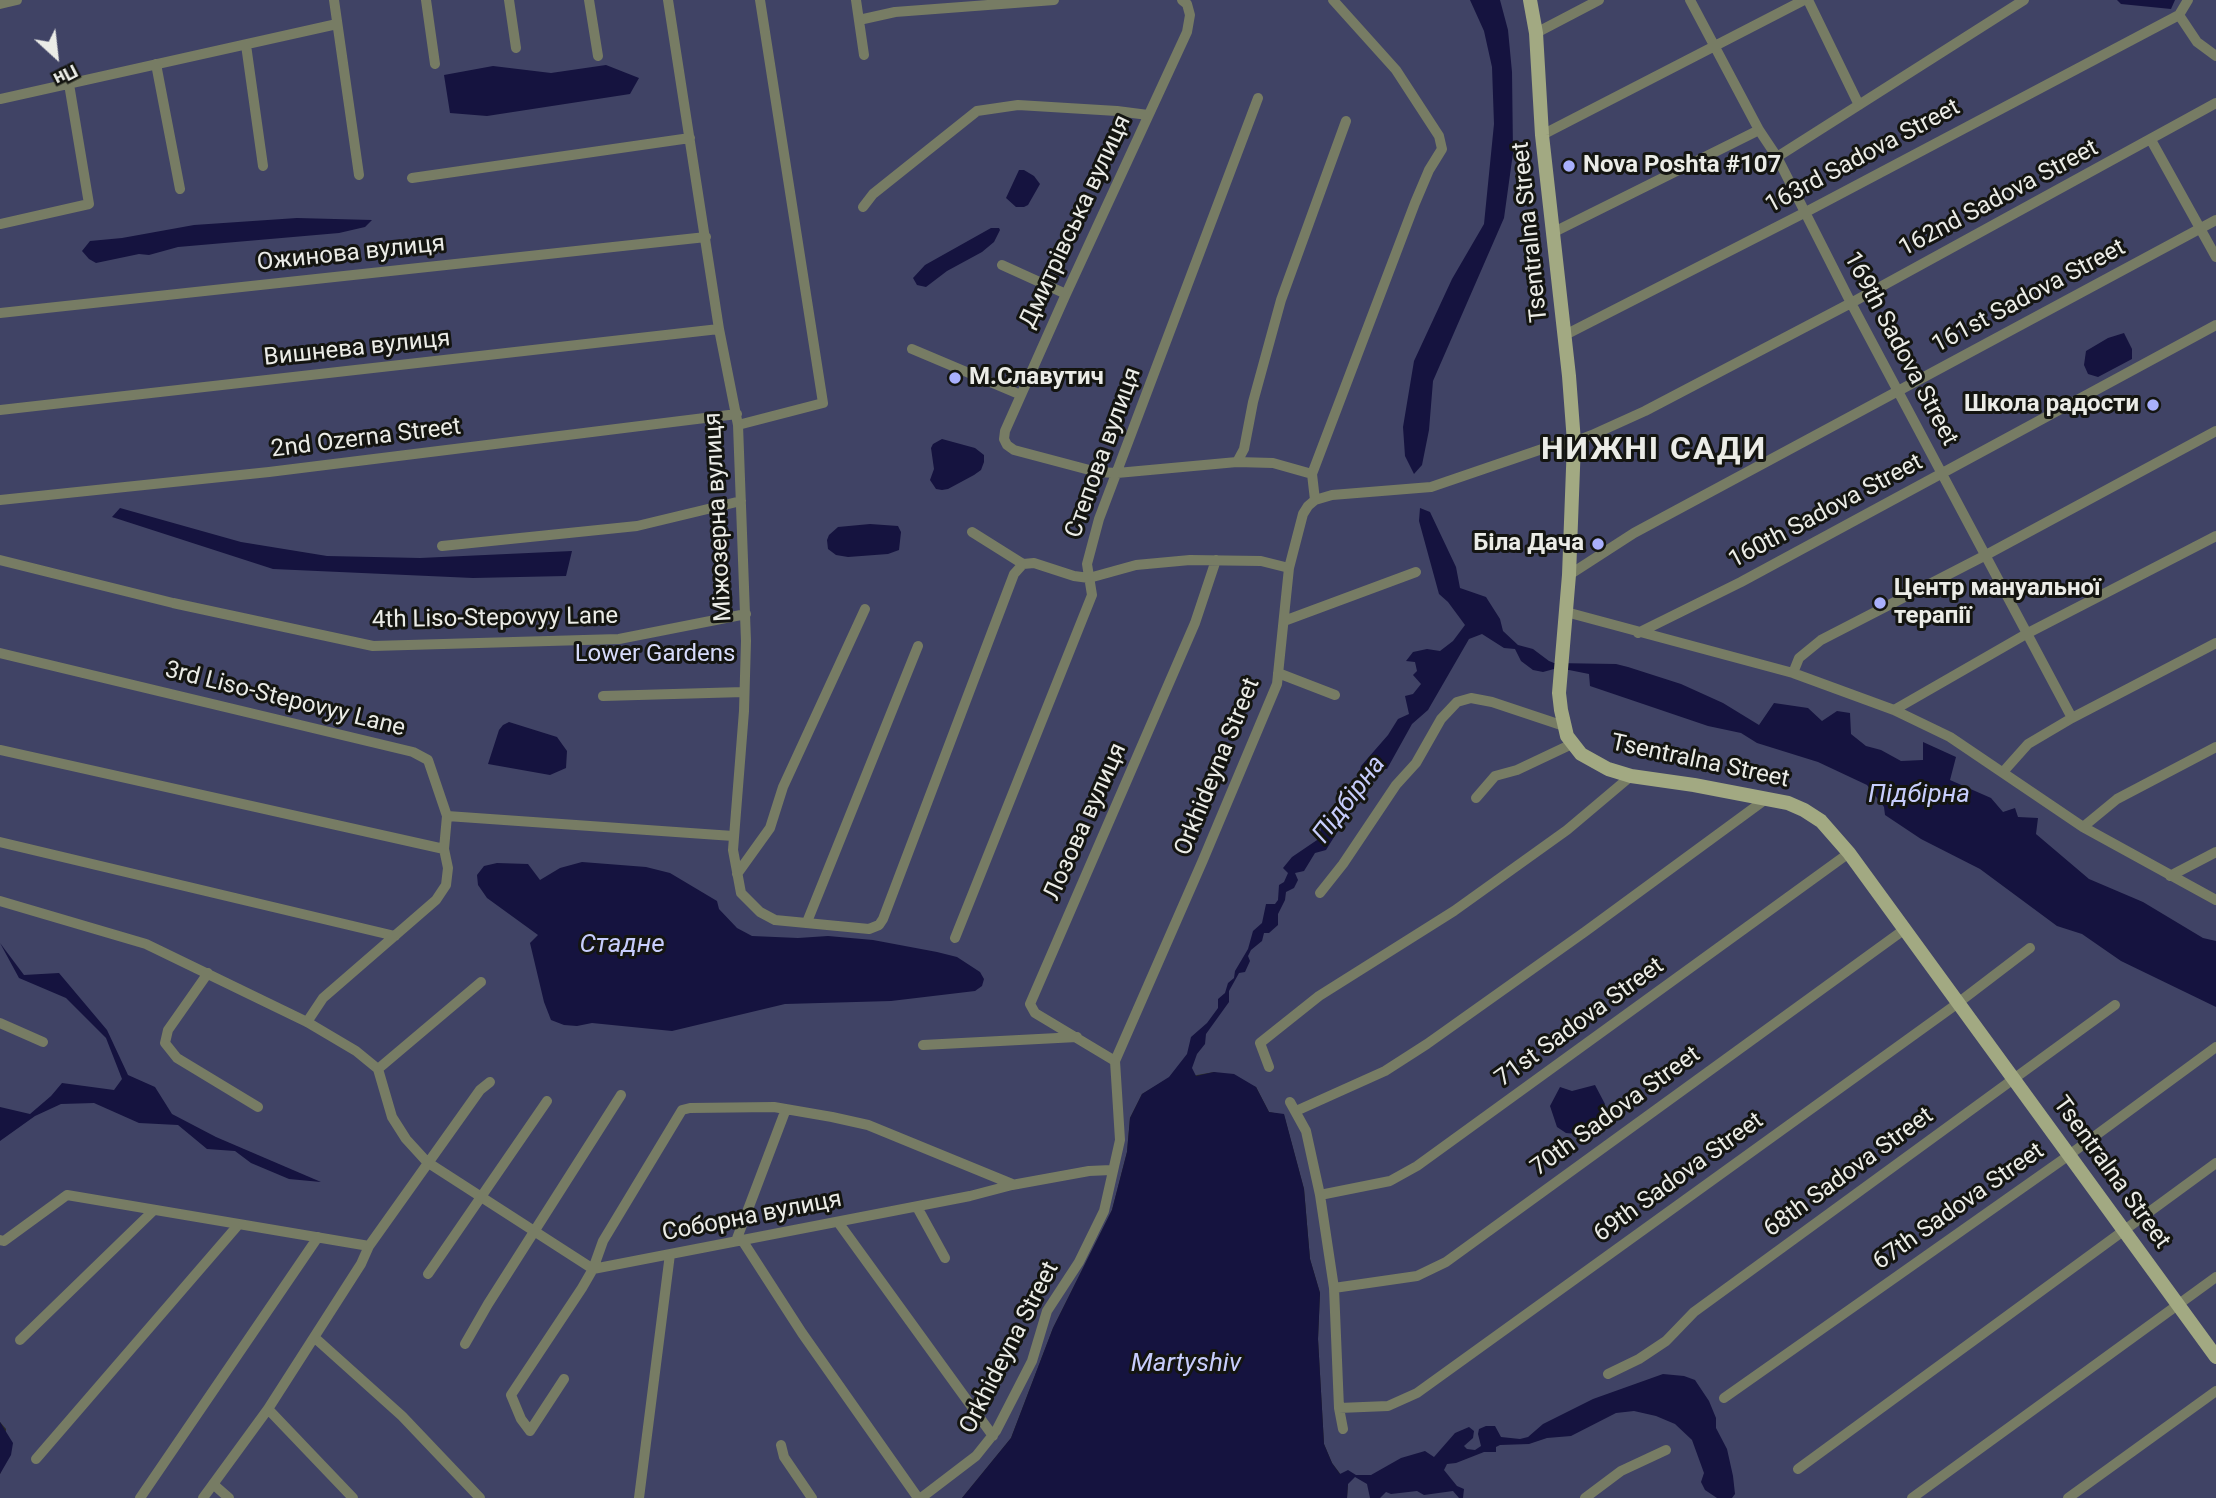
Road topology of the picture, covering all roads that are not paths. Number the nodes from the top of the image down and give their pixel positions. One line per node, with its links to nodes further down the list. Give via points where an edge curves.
1 (17, 0): 18 (street)
2 (334, 0): 21 (street)
3 (426, 0): 30 (street)
4 (509, 0): 25 (street)
5 (589, 0): 27 (street)
6 (668, 0): 40 (street, Міжозерна вулиця)
7 (760, 0): 66 (street, 2nd Ozerna Street, via 823,403)
8 (856, 0): 20 (street)
9 (1054, 0): 20 (street, via 895,12)
10 (1182, 0): 36 (street, Дмитрівська вулиця, via 1190,23)
11 (1333, 0): 72 (street, via 1396,71 1439,136 1442,149 1415,202)
12 (1530, 0): 22 (street, Tsentralna Street)
13 (1599, 0): 22 (street)
14 (1690, 0): 24 (street, 169th Sadova Street)
15 (1806, 0): 24 (street); 35 (street)
16 (2024, 0): 35 (street)
17 (2188, 0): 19 (street)
18 (0, 4)
19 (2179, 15): 28 (street, via 2197,42); 48 (street, 163rd Sadova Street)
20 (859, 20): 26 (street)
21 (337, 24): 23 (street); 44 (street)
22 (1536, 33): 39 (street, Tsentralna Street)
23 (246, 45): 29 (street); 43 (street)
24 (1714, 46): 38 (street, 169th Sadova Street); 39 (street)
25 (516, 48)
26 (864, 55)
27 (598, 56)
28 (2216, 56)
29 (156, 64): 31 (street); 46 (street)
30 (435, 64)
31 (69, 84): 33 (street); 50 (street, via 89,204)
32 (1258, 98): 70 (street, Степова вулиця)
33 (0, 99)
34 (2216, 103): 41 (street, 162nd Sadova Street)
35 (1859, 105): 42 (street)
36 (1148, 115): 47 (street, via 1018,105 977,111 873,194); 56 (street, Дмитрівська вулиця)
37 (1346, 121): 69 (street, via 1281,300)
38 (1759, 130): 42 (street, 169th Sadova Street); 52 (street)
39 (1542, 135): 52 (street, Tsentralna Street)
40 (691, 138): 45 (street); 53 (street, Міжозерна вулиця)
41 (2151, 140): 51 (street); 57 (street, 162nd Sadova Street)
42 (1777, 157): 48 (street, 169th Sadova Street)
43 (263, 166)
44 (359, 175)
45 (412, 178)
46 (180, 188)
47 (863, 207)
48 (1804, 213): 57 (street, 169th Sadova Street); 61 (street, 163rd Sadova Street)
49 (2216, 220): 51 (street, 161st Sadova Street)
50 (0, 224)
51 (2200, 229): 54 (street); 63 (street, 161st Sadova Street)
52 (1552, 233): 61 (street, Tsentralna Street)
53 (706, 237): 58 (street, Ожинова вулиця); 60 (street, Міжозерна вулиця)
54 (2216, 257)
55 (1002, 265): 56 (street)
56 (1066, 294): 64 (street, Дмитрівська вулиця)
57 (1851, 303): 63 (street, 169th Sadova Street); 68 (street, 162nd Sadova Street, via 1645,411)
58 (0, 313)
59 (2216, 325): 71 (street, 160th Sadova Street)
60 (719, 329): 65 (street, Вишнева вулиця); 66 (street, Міжозерна вулиця)
61 (1565, 335): 68 (street, Tsentralna Street)
62 (912, 349): 64 (street)
63 (1898, 391): 71 (street, 169th Sadova Street); 85 (street, 161st Sadova Street, via 1634,533)
64 (1021, 395): 70 (street, Дмитрівська вулиця, via 1005,431 1007,445 1097,472)
65 (0, 410)
66 (738, 419): 73 (street, 2nd Ozerna Street); 75 (street, Міжозерна вулиця)
67 (2216, 431): 79 (street)
68 (1574, 442): 74 (street, 162nd Sadova Street, via 1431,487); 85 (street, Tsentralna Street)
69 (1237, 462): 70 (street, Дмитрівська вулиця); 72 (street, Дмитрівська вулиця, via 1273,463)
70 (1118, 473): 86 (street, Степова вулиця, via 1099,519 1087,564)
71 (1942, 473): 79 (street, 169th Sadova Street); 91 (street, 160th Sadova Street)
72 (1312, 474): 74 (street)
73 (0, 500)
74 (1315, 500): 83 (street, Orkhideyna Street, via 1303,514)
75 (741, 501): 78 (street, via 637,526); 89 (street, Міжозерна вулиця)
76 (972, 531): 82 (street)
77 (2216, 536): 92 (street)
78 (442, 546)
79 (1986, 555): 92 (street, 169th Sadova Street); 97 (street, via 1821,640 1799,658)
80 (0, 560): 89 (street, 4th Liso-Stepovyy Lane, via 373,646 619,639)
81 (1216, 560): 83 (street, via 1261,561); 86 (street, via 1136,565); 134 (street, Лозова вулиця, via 1190,636 1030,1004 1035,1013)
82 (1023, 564): 86 (street); 123 (street, via 1014,574 879,925 870,929)
83 (1289, 568): 90 (street, Orkhideyna Street)
84 (1416, 572): 90 (street)
85 (1569, 575): 88 (street, Tsentralna Street)
86 (1089, 578): 126 (street, Степова вулиця, via 1092,595)
87 (865, 610): 118 (street, via 783,787 770,828)
88 (1566, 612): 91 (street); 103 (street, Tsentralna Street, via 1559,693)
89 (746, 614): 98 (street, Міжозерна вулиця)
90 (1284, 621): 96 (street, Orkhideyna Street)
91 (1638, 633): 97 (street)
92 (2028, 634): 101 (street); 102 (street, 169th Sadova Street)
93 (2216, 643): 102 (street)
94 (918, 646): 123 (street)
95 (0, 653): 111 (street, 3rd Liso-Stepovyy Lane, via 412,752 428,760)
96 (1278, 673): 99 (street); 138 (street, Orkhideyna Street)
97 (1793, 673): 101 (street)
98 (744, 692): 100 (street); 113 (street, Міжозерна вулиця)
99 (1335, 695)
100 (603, 696)
101 (1894, 709): 107 (street, via 1950,737)
102 (2072, 718): 107 (street, via 2028,744)
103 (1564, 726): 104 (street, Tsentralna Street); 120 (street, via 1492,702 1471,698 1457,702)
104 (1572, 744): 108 (street, Tsentralna Street, via 1593,762); 109 (street, via 1495,776)
105 (2216, 747): 112 (street, via 2117,799)
106 (0, 750): 115 (street)
107 (2003, 772): 112 (street)
108 (1631, 776): 110 (street, Tsentralna Street); 139 (street, via 1567,830 1454,911 1319,996 1260,1044)
109 (1476, 798)
110 (1766, 799): 117 (street, Tsentralna Street, via 1788,803 1821,821); 152 (street, via 1427,1044 1385,1071 1293,1107 1306,1132)
111 (447, 816): 113 (street); 115 (street)
112 (2083, 827): 119 (street)
113 (733, 836): 118 (street, Міжозерна вулиця)
114 (0, 842): 125 (street)
115 (444, 849): 125 (street, via 449,868 446,885 436,900)
116 (2216, 852): 119 (street)
117 (1849, 853): 124 (street, Tsentralna Street); 152 (street, 71st Sadova Street, via 1417,1166 1390,1181)
118 (737, 874): 123 (street, Міжозерна вулиця, via 741,893 753,906 775,920)
119 (2171, 876): 121 (street)
120 (1320, 893)
121 (2216, 900)
122 (0, 901): 128 (street, via 146,944)
123 (807, 922)
124 (1905, 929): 130 (street, Tsentralna Street); 169 (street, 70th Sadova Street, via 1446,1262 1416,1276)
125 (394, 936): 132 (street, via 323,998)
126 (955, 939)
127 (2030, 948): 130 (street, 69th Sadova Street)
128 (208, 973): 132 (street); 145 (street, via 168,1030 165,1043 177,1058)
129 (481, 982): 140 (street)
130 (1959, 1003): 141 (street, Tsentralna Street); 179 (street, 69th Sadova Street, via 1417,1393 1388,1406)
131 (2115, 1005): 141 (street, 68th Sadova Street)
132 (307, 1022): 140 (street)
133 (0, 1023): 135 (street)
134 (1077, 1037): 136 (street); 138 (street, Лозова вулиця)
135 (43, 1042)
136 (923, 1045)
137 (2216, 1047): 147 (street, 67th Sadova Street)
138 (1115, 1061): 150 (street, Orkhideyna Street, via 1120,1140)
139 (1269, 1066)
140 (378, 1069): 148 (street, via 392,1117)
141 (2015, 1079): 147 (street, Tsentralna Street); 175 (street, 68th Sadova Street, via 1694,1311 1666,1341)
142 (490, 1082): 148 (street)
143 (621, 1095): 159 (street)
144 (547, 1101): 153 (street)
145 (258, 1107)
146 (786, 1109): 151 (street, via 868,1125); 162 (street); 166 (street, via 682,1110 603,1241)
147 (2070, 1155): 158 (street, Tsentralna Street); 178 (street, 67th Sadova Street)
148 (428, 1162): 153 (street); 163 (street)
149 (2216, 1163): 158 (street)
150 (1111, 1170): 151 (street, Соборна вулиця); 182 (street, Orkhideyna Street, via 1104,1211 1079,1262 1047,1311 1032,1361)
151 (1012, 1185): 154 (street, Соборна вулиця)
152 (1320, 1195): 169 (street)
153 (482, 1197): 159 (street); 167 (street)
154 (917, 1207): 156 (street, Соборна вулиця); 165 (street)
155 (154, 1210): 157 (street); 161 (street, via 67,1195); 172 (street)
156 (838, 1222): 162 (street, Соборна вулиця); 182 (street)
157 (239, 1224): 160 (street); 185 (street)
158 (2123, 1229): 170 (street, Tsentralna Street); 186 (street)
159 (535, 1232): 166 (street); 173 (street)
160 (318, 1237): 163 (street); 188 (street)
161 (0, 1240)
162 (739, 1241): 164 (street, Соборна вулиця); 195 (street)
163 (369, 1246): 171 (street)
164 (670, 1254): 166 (street, Соборна вулиця); 193 (street)
165 (946, 1258)
166 (593, 1269): 176 (street, via 511,1395 530,1431)
167 (428, 1274)
168 (2216, 1278): 170 (street)
169 (1334, 1288): 179 (street)
170 (2178, 1305): 174 (street, Tsentralna Street); 197 (street)
171 (314, 1337): 180 (street); 192 (street, via 402,1416)
172 (20, 1340)
173 (465, 1345)
174 (2216, 1357)
175 (1608, 1374)
176 (564, 1379)
177 (2216, 1391): 198 (street)
178 (1724, 1398)
179 (1339, 1408): 181 (street)
180 (268, 1409): 187 (street); 191 (street)
181 (1343, 1429)
182 (993, 1436): 195 (street, Orkhideyna Street, via 976,1456)
183 (781, 1445): 194 (street)
184 (1666, 1450): 196 (street, via 1621,1471)
185 (36, 1459)
186 (1798, 1469)
187 (213, 1484): 189 (street); 190 (street)
188 (141, 1498)
189 (203, 1498)
190 (229, 1498)
191 (353, 1498)
192 (480, 1498)
193 (639, 1498)
194 (812, 1498)
195 (920, 1498)
196 (1585, 1498)
197 (1912, 1498)
198 (2068, 1498)

